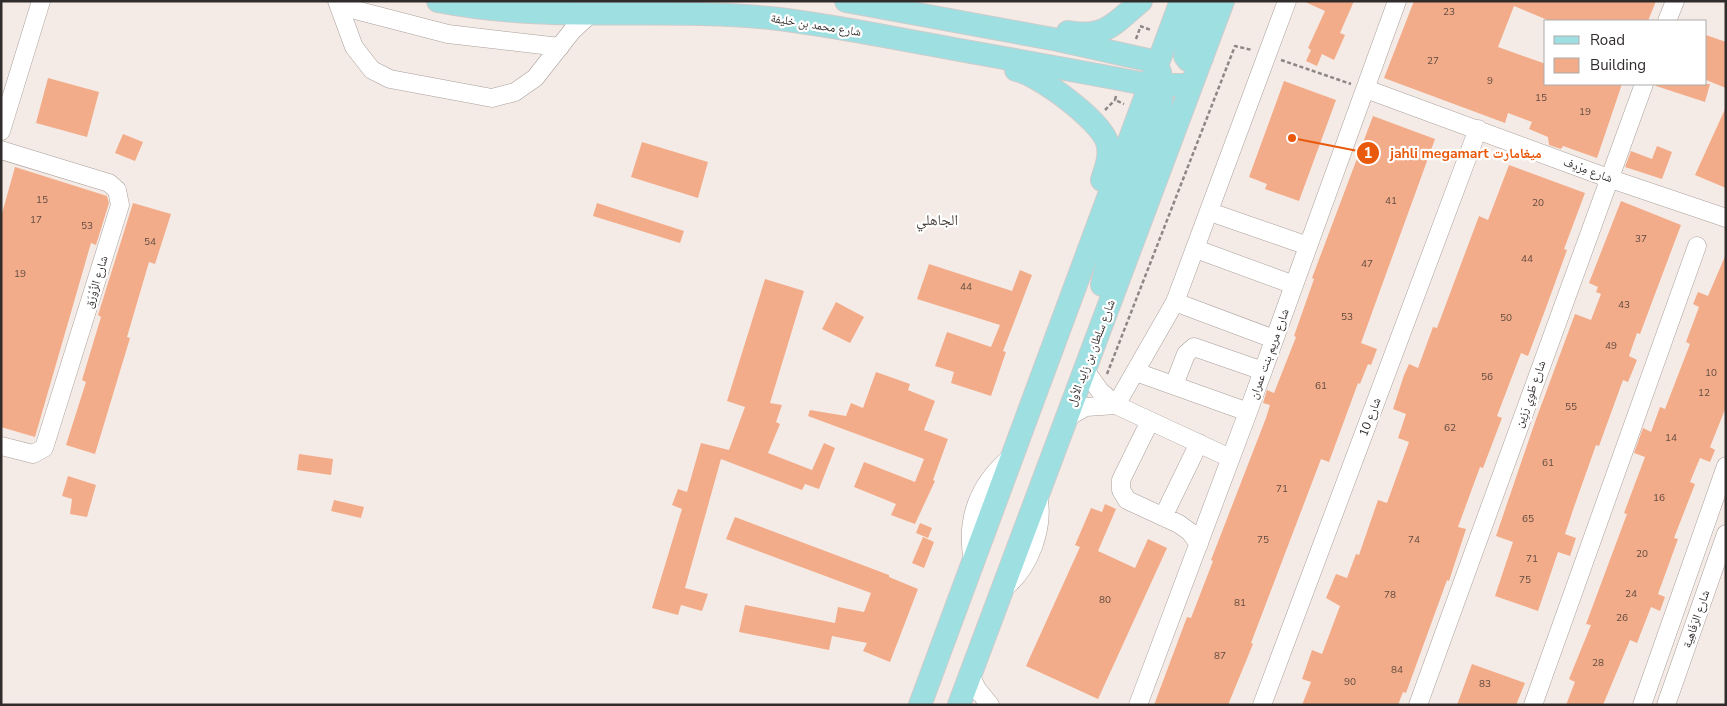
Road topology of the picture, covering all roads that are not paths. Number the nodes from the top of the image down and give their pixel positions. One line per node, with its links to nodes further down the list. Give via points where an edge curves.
1 (41, 1): 24 (street)
2 (438, 1): 12 (main road, شارع محمد بن خليفة, via 514,12)
3 (847, 1): 13 (main road)
4 (1141, 1): 13 (main road, via 1112,26 1083,35 996,20)
5 (1181, 1): 18 (main road)
6 (1203, 1): 17 (main road, via 1185,51 1188,60 1193,62)
7 (1223, 1): 17 (main road, شارع سلطان بن زايد الأول)
8 (1287, 1): 27 (street)
9 (1397, 1): 22 (street, شارع مريم بنت عمران)
10 (1675, 1): 14 (street)
11 (338, 4): 16 (street, via 448,34); 16 (street, via 354,47 372,70 390,79 481,97 504,96 526,86)
12 (590, 15): 15 (main road, شارع محمد بن خليفة, via 703,14 769,18); 16 (street)
13 (945, 20): 18 (main road)
14 (1667, 20)
15 (937, 46): 21 (main road, شارع محمد بن خليفة); 31 (main road, via 976,61 1031,74 1102,132 1109,159 1097,194)
16 (560, 47)
17 (1202, 58): 19 (main road, شارع سلطان بن زايد الأول)
18 (1157, 62): 21 (main road)
19 (1190, 85): 21 (main road, شارع محمد بن خليفة); 35 (main road, شارع سلطان بن زايد الأول)
20 (1644, 85): 26 (street, شارع طَوِي رَزِين)
21 (1157, 86): 31 (main road); 35 (main road, via 1158,116 1104,277)
22 (1366, 89): 23 (street, شارع مِرْدِف); 29 (street, شارع مريم بنت عمران)
23 (1478, 129): 26 (street, شارع مِرْدِف); 57 (street, شارع 10)
24 (1, 131)
25 (1, 150): 46 (street, شارع الزَّوْرَق, via 109,183 116,190 120,205 44,448 33,454)
26 (1608, 178): 28 (street, شارع مِرْدِف); 58 (street, شارع طَوِي رَزِين)
27 (1210, 212): 29 (street); 32 (street)
28 (1726, 218)
29 (1308, 246): 33 (street, شارع مريم بنت عمران)
30 (1697, 246): 59 (street)
31 (1089, 249): 53 (main road)
32 (1196, 249): 33 (street); 34 (street)
33 (1294, 285): 36 (street, شارع مريم بنت عمران)
34 (1174, 302): 36 (street); 39 (street)
35 (1101, 329): 37 (main road, شارع سلطان بن زايد الأول)
36 (1274, 339): 38 (street, شارع مريم بنت عمران)
37 (1086, 370): 41 (street, via 1100,391); 43 (main road, شارع سلطان بن زايد الأول)
38 (1263, 371): 40 (street, via 1194,347 1186,354); 42 (street, شارع مريم بنت عمران)
39 (1136, 372): 40 (street); 41 (street)
40 (1174, 385): 42 (street)
41 (1116, 405): 43 (street, via 1086,408); 44 (street)
42 (1248, 412): 47 (street, شارع مريم بنت عمران)
43 (1068, 417): 52 (main road, شارع سلطان بن زايد الأول)
44 (1150, 421): 45 (street); 49 (street, via 1121,480 1121,490 1128,500)
45 (1199, 443): 47 (street); 49 (street)
46 (1, 446)
47 (1230, 458): 51 (street, شارع مريم بنت عمران)
48 (1726, 466): 60 (street)
49 (1163, 516): 51 (street, via 1185,528)
50 (1726, 534): 61 (street, شارع الرَفَاهِية)
51 (1199, 544): 56 (street, شارع مريم بنت عمران)
52 (970, 674): 54 (main road, شارع سلطان بن زايد الأول); 55 (street)
53 (920, 705)
54 (959, 705)
55 (990, 705)
56 (1138, 705)
57 (1262, 705)
58 (1418, 705)
59 (1533, 705)
60 (1642, 705)
61 (1666, 705)

